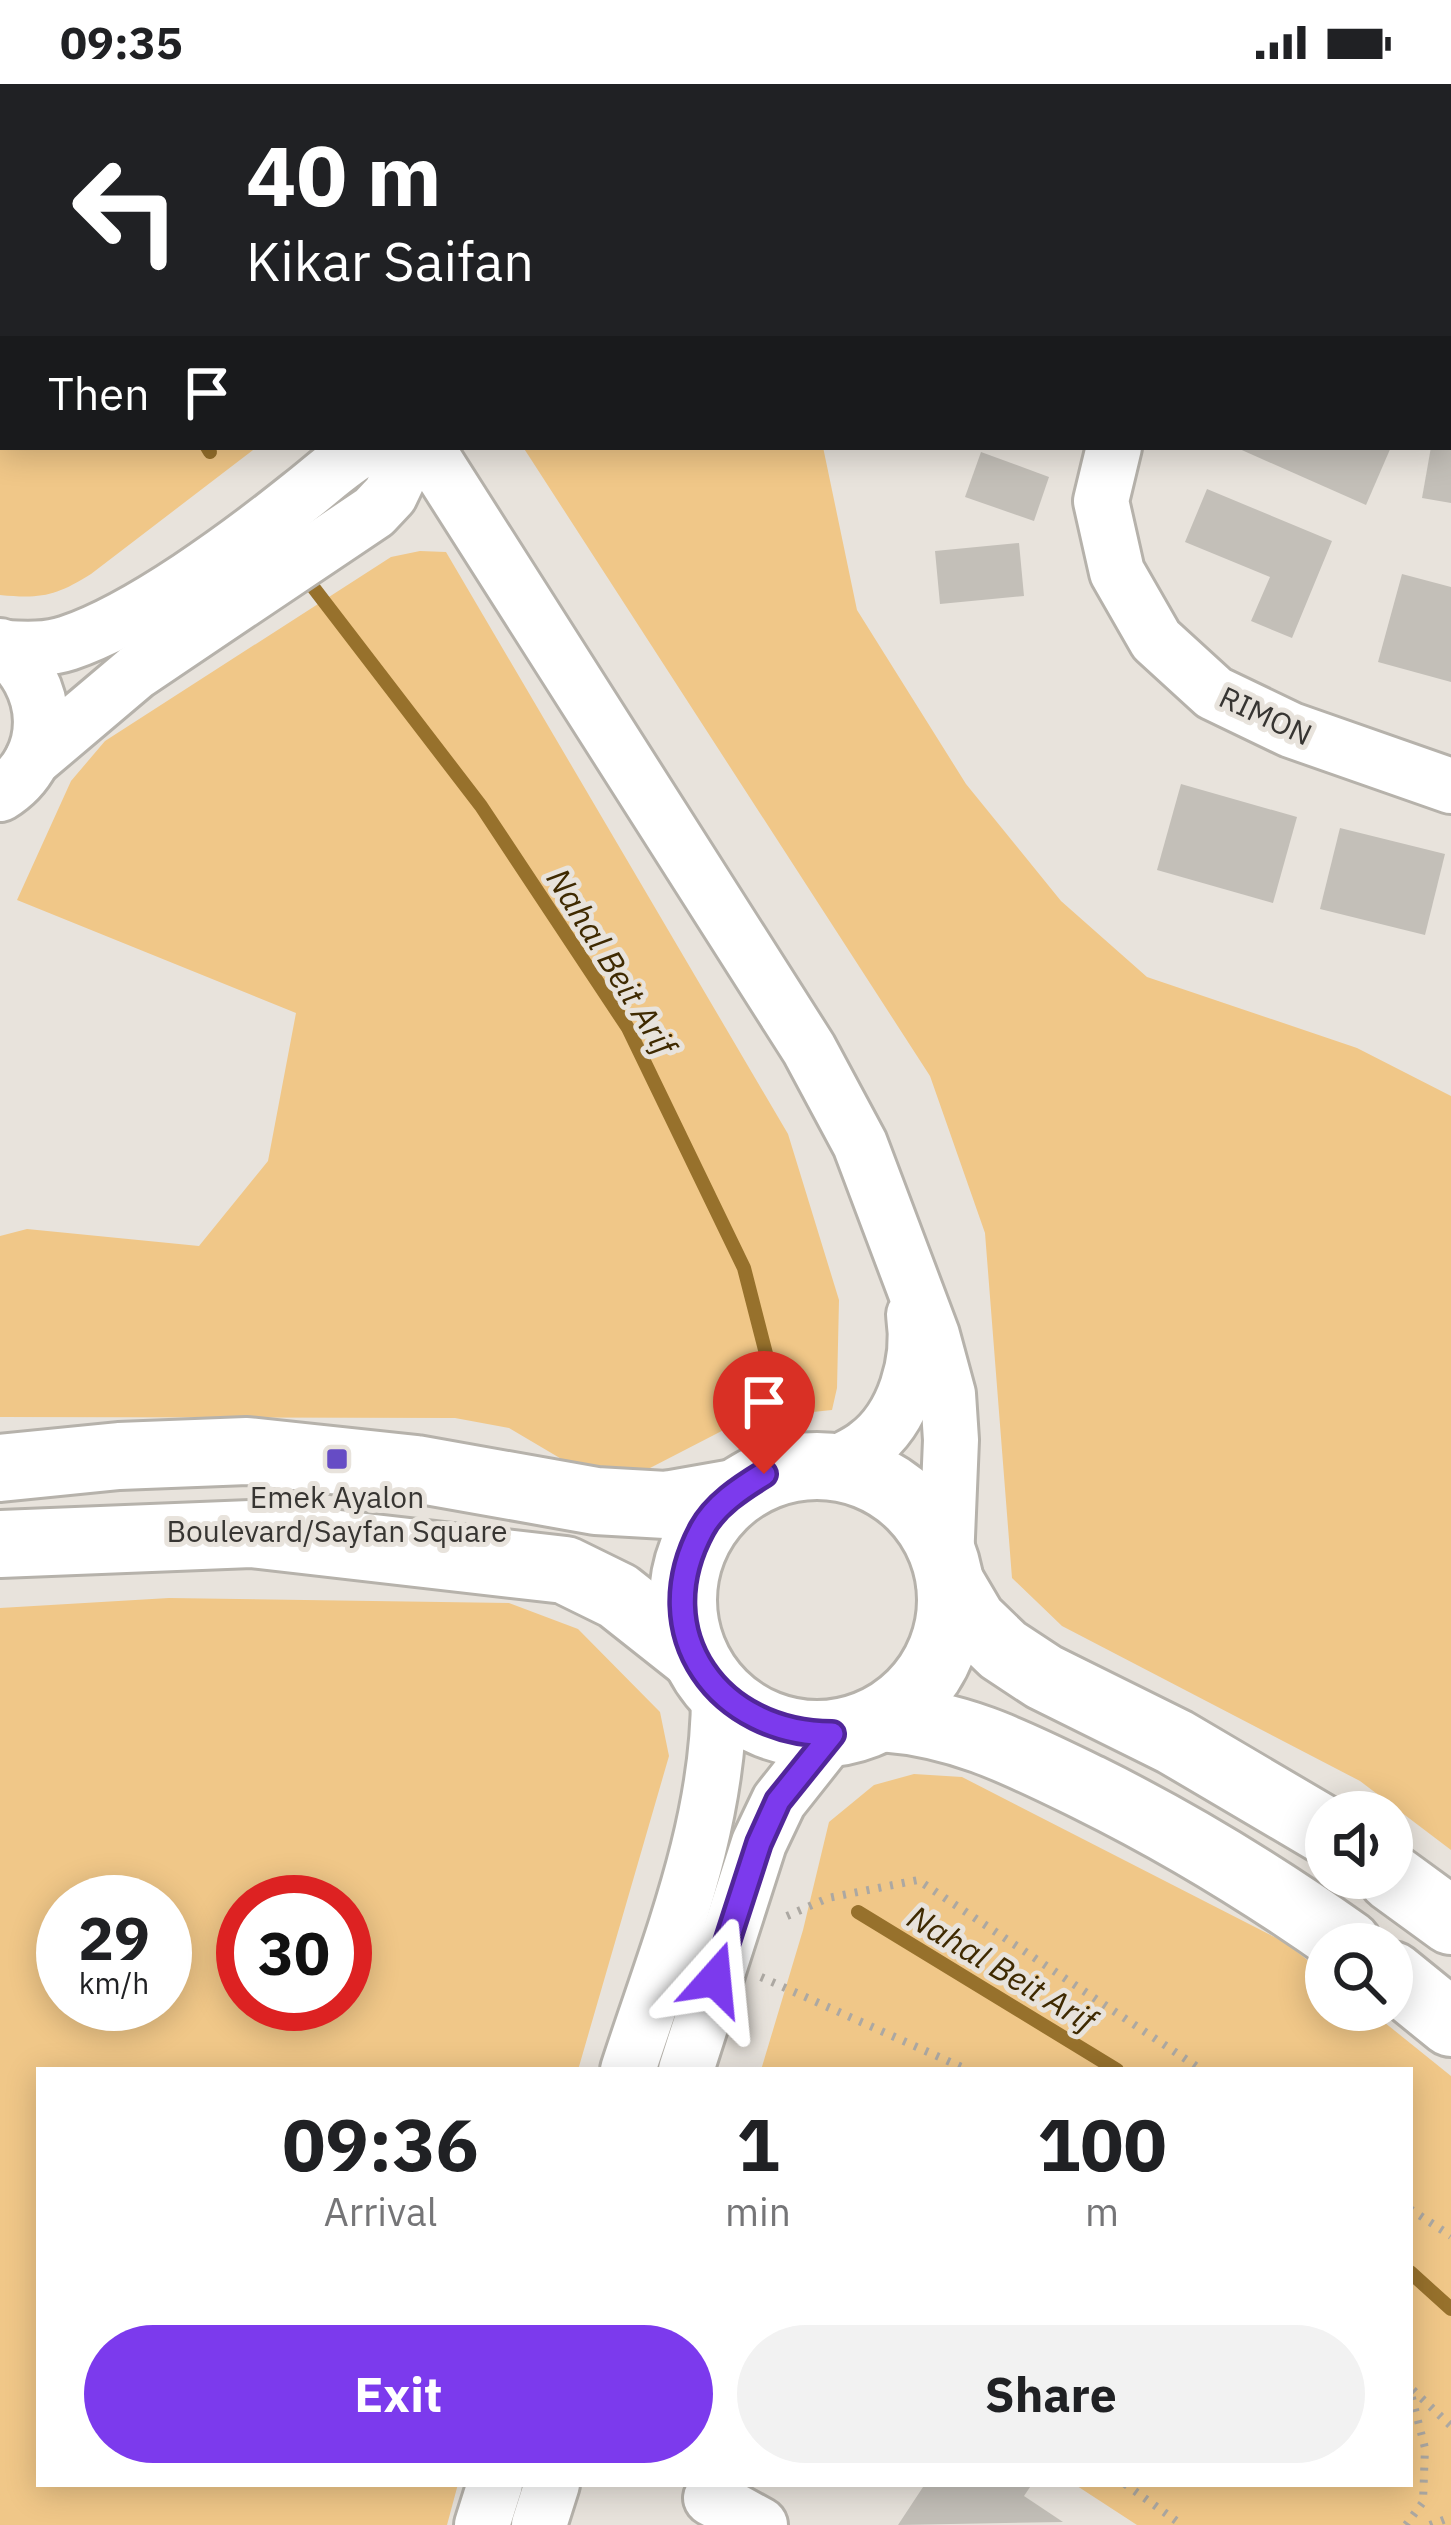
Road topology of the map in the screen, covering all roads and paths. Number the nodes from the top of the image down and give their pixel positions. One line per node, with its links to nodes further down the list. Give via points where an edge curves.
1 (361, 450): 5 (street, via 132,615 65,644)
2 (411, 450): 6 (street, via 374,512 136,672)
3 (428, 450): 8 (street, via 835,1094)
4 (1113, 450): 7 (street, RIMON, via 1101,501 1117,572 1156,640 1214,693 1291,730)
5 (2, 647): 6 (street, via 26,668 40,701 39,745)
6 (16, 777)
7 (1451, 786)
8 (906, 1271): 9 (street, via 915,1357 905,1394 870,1445); 13 (street, via 948,1394)
9 (833, 1466): 11 (main road, via 764,1474); 13 (main road, via 891,1487 915,1507)
10 (0, 1468): 11 (main road, via 247,1451 416,1468 596,1501 666,1505)
11 (734, 1493): 14 (main road, via 703,1526 686,1568 683,1613)
12 (0, 1544): 14 (main road, via 251,1534 565,1570 618,1596)
13 (948, 1572): 15 (main road, via 951,1615 929,1675 908,1700); 16 (main road, via 973,1622 1017,1659)
14 (707, 1674): 15 (main road, via 739,1709 768,1725 800,1734); 24 (street, via 719,1745 714,1791)
15 (857, 1726): 20 (main road, via 944,1726 1005,1747 1207,1850); 25 (street, via 778,1801)
16 (1305, 1819)
17 (1413, 1893): 19 (main road)
18 (785, 1916): 27 (path, via 828,1898 918,1880)
19 (1451, 1921)
20 (1319, 1923)
21 (749, 1972): 26 (path)
22 (1413, 1993): 23 (main road)
23 (1451, 2024)
24 (629, 2067)
25 (687, 2067)
26 (961, 2067)
27 (1198, 2067)
28 (1413, 2211): 29 (path)
29 (1451, 2236)
30 (1413, 2392): 32 (path)
31 (1413, 2401): 42 (path, via 1425,2448 1423,2502)
32 (1451, 2426)
33 (494, 2487): 38 (street)
34 (551, 2487): 39 (street)
35 (1129, 2487): 41 (path)
36 (711, 2498): 40 (street)
37 (1451, 2517): 43 (path)
38 (482, 2525)
39 (539, 2525)
40 (760, 2525)
41 (1182, 2525)
42 (1406, 2525)
43 (1430, 2525)

